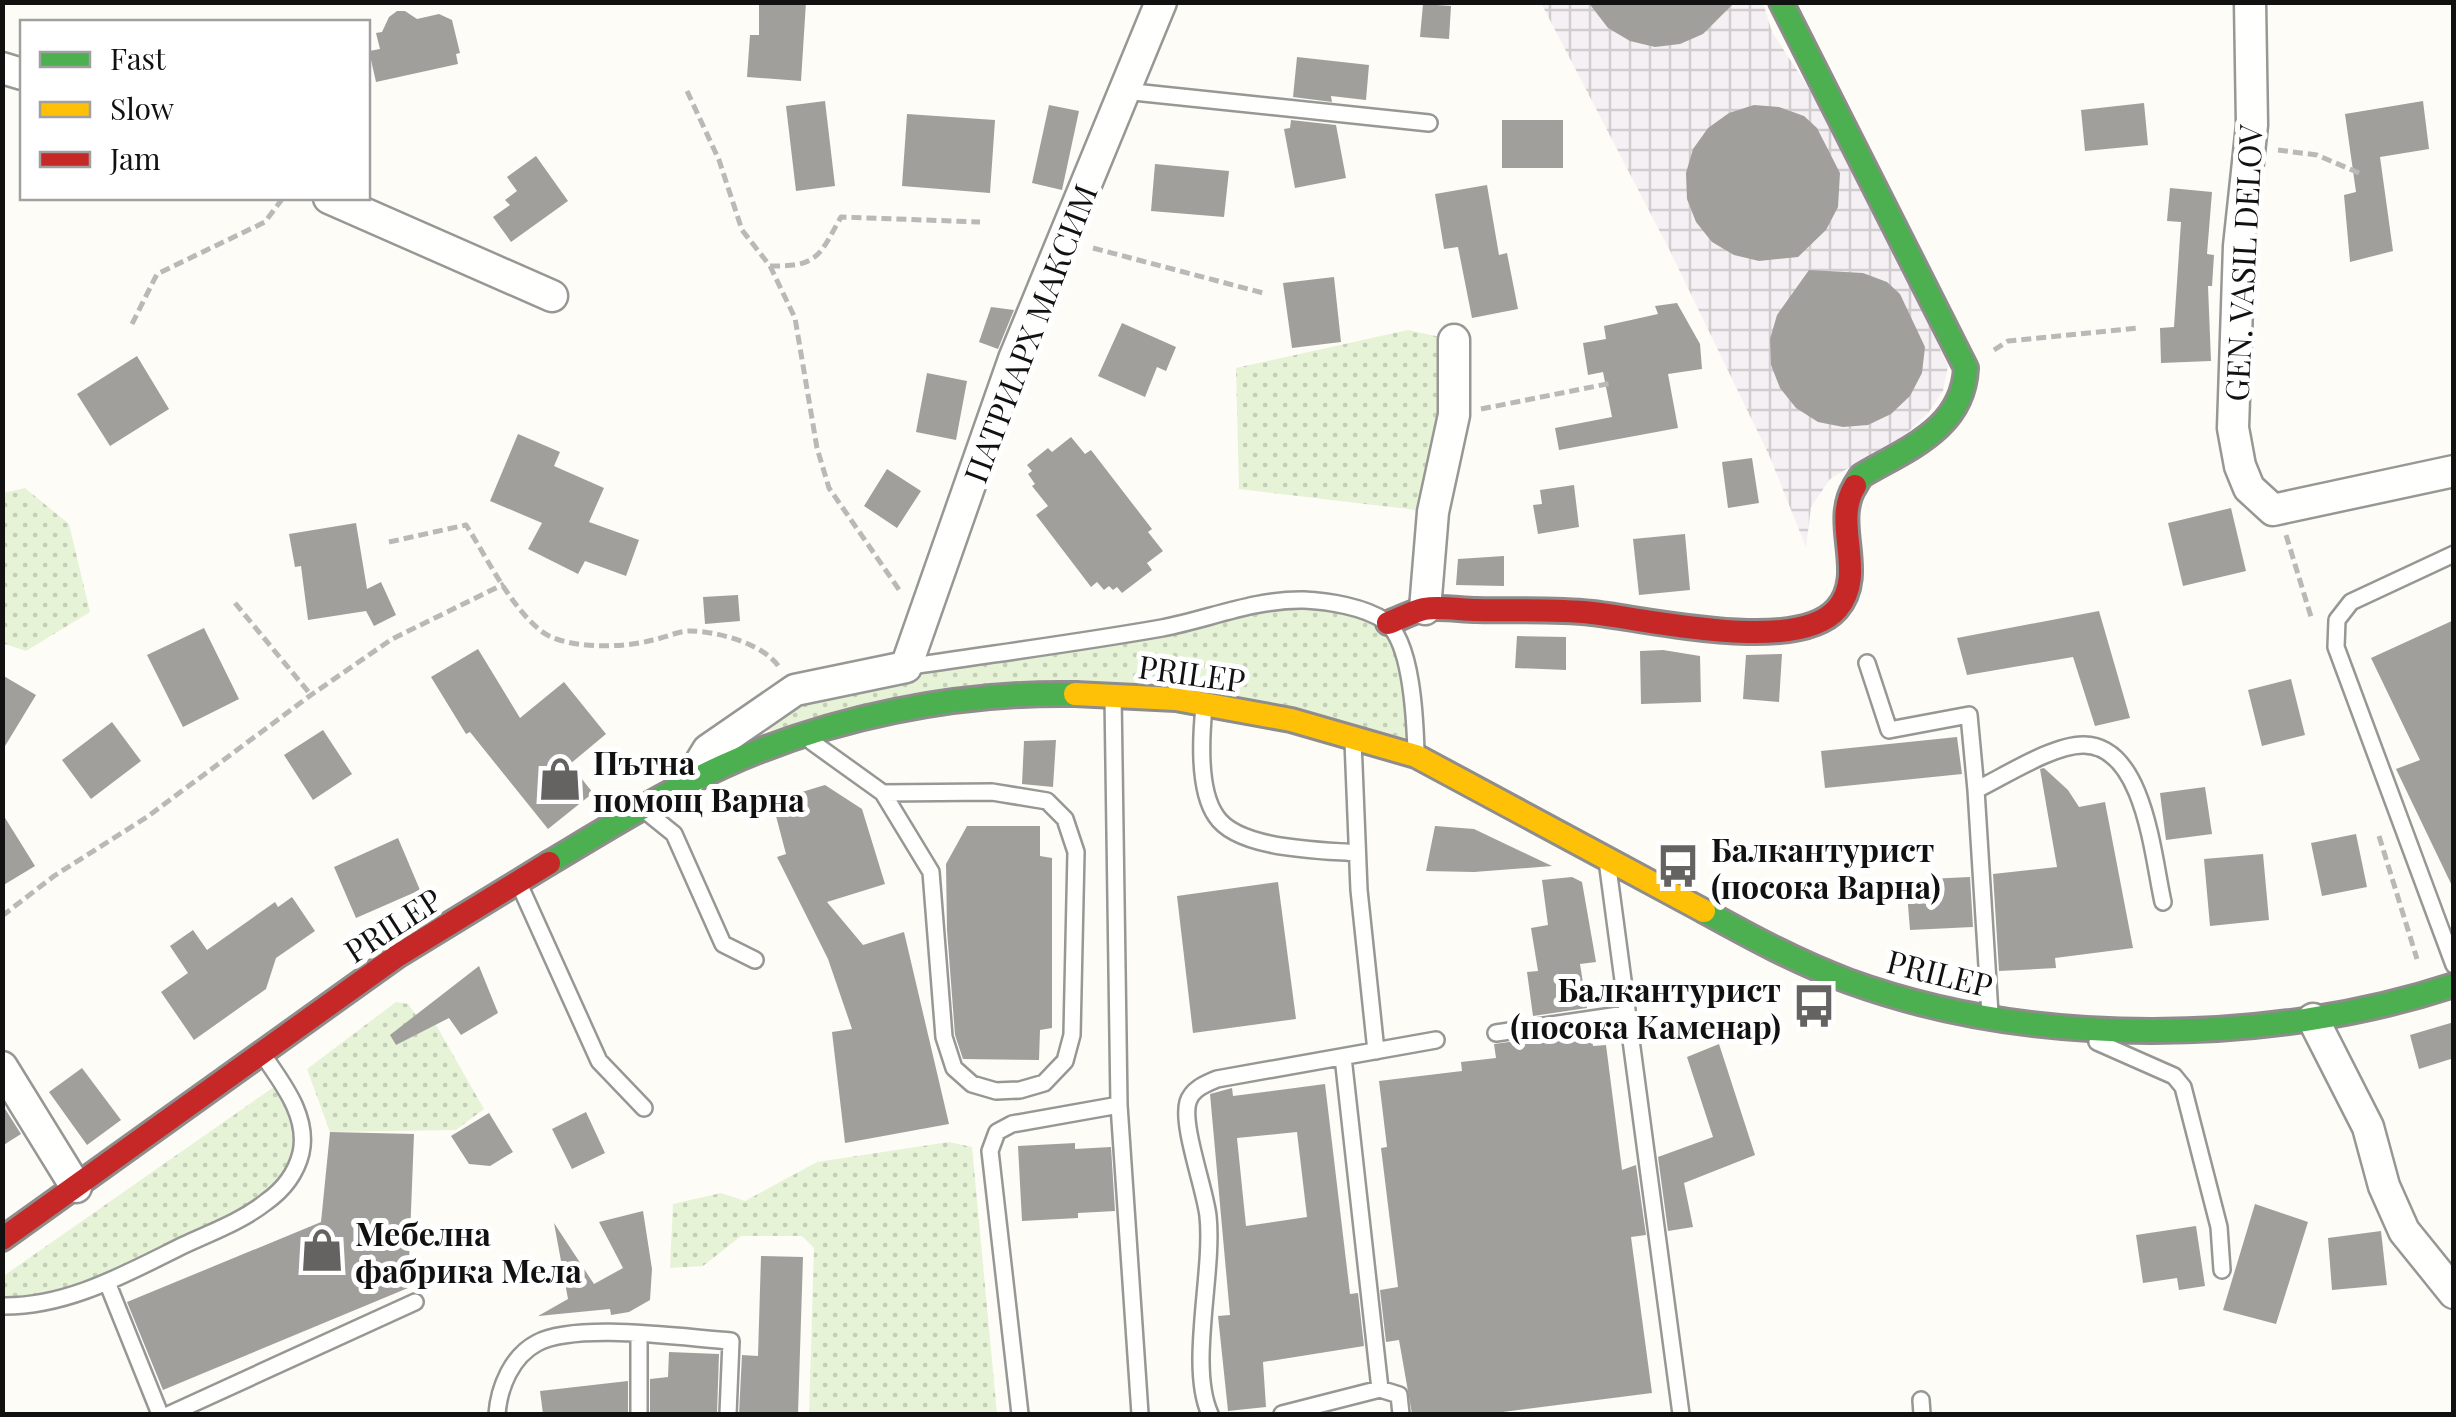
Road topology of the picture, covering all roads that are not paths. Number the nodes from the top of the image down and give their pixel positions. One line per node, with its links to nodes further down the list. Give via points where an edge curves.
1 (1161, 2): 4 (street, ПАТРИАРХ МАКСИМ)
2 (1782, 2): 11 (street, via 1966,368 1965,390 1951,417 1861,476 1846,500 1852,570 1840,606 1804,629 1699,631 1591,613)
3 (2250, 2): 9 (street, GEN. VASIL DELOV, via 2250,147 2239,246 2233,428 2249,488 2274,510)
4 (1124, 91): 5 (lane); 14 (street, ПАТРИАРХ МАКСИМ, via 1014,359)
5 (1428, 123)
6 (334, 200): 7 (street)
7 (552, 296)
8 (1454, 340): 11 (street, via 1454,415 1433,512)
9 (2454, 471)
10 (2454, 554): 29 (lane, via 2351,602 2337,620 2336,647)
11 (1425, 608): 12 (street)
12 (1388, 623): 14 (lane, via 1364,611 1306,600 1264,603 1166,627); 19 (lane, via 1412,688)
13 (1867, 664): 21 (lane, via 1889,730 1969,715)
14 (906, 667): 20 (street, via 795,690 716,743)
15 (1113, 694): 16 (street, PRILEP); 17 (street, PRILEP, via 1020,693 899,711); 41 (lane)
16 (1204, 704): 18 (street, PRILEP); 24 (lane, via 1200,741 1216,818 1241,835 1281,846)
17 (803, 736): 20 (street, PRILEP); 22 (lane)
18 (1353, 736): 19 (street, PRILEP); 24 (lane)
19 (1416, 756): 25 (street, PRILEP)
20 (688, 782): 23 (street, PRILEP)
21 (1976, 790): 27 (lane, via 2062,749 2100,749 2140,794); 32 (lane)
22 (883, 794): 22 (lane, via 931,872 944,1037 954,1068 972,1084 996,1091 1044,1082 1065,1062 1072,1036 1076,852 1065,819 1047,802 992,792)
23 (641, 807): 26 (street, PRILEP); 28 (lane, via 674,834 723,944)
24 (1358, 853): 37 (lane)
25 (1608, 860): 31 (lane); 32 (street, PRILEP, via 1837,978)
26 (518, 882): 38 (street, PRILEP, via 397,956); 42 (lane, via 599,1060)
27 (2162, 902)
28 (755, 960)
29 (2454, 965)
30 (2454, 985): 33 (street, PRILEP)
31 (1626, 1014): 35 (lane); 62 (lane)
32 (1990, 1019): 34 (street, PRILEP)
33 (2313, 1019): 34 (street, PRILEP); 47 (street, via 2368,1127 2404,1231)
34 (2066, 1029): 45 (lane, via 2174,1076 2183,1087 2219,1227)
35 (1496, 1033)
36 (1436, 1040): 37 (lane)
37 (1376, 1051): 39 (lane)
38 (263, 1054): 43 (street, PRILEP); 46 (lane, via 302,1124 301,1152 289,1181 244,1216)
39 (1343, 1056): 51 (lane); 59 (lane, via 1216,1079 1188,1101 1208,1216 1200,1380)
40 (2, 1068): 43 (street)
41 (1120, 1106): 57 (lane, via 1012,1124 997,1132 990,1151); 58 (lane)
42 (644, 1108)
43 (76, 1186): 44 (street, PRILEP)
44 (2, 1239)
45 (2222, 1270)
46 (107, 1282): 49 (lane); 52 (lane)
47 (2454, 1293)
48 (415, 1302): 53 (lane)
49 (2, 1306)
50 (639, 1334): 54 (lane, via 562,1334 536,1343 504,1381); 55 (lane); 56 (lane, via 731,1341)
51 (1380, 1389): 60 (lane); 61 (lane, via 1398,1396)
52 (160, 1414)
53 (170, 1414)
54 (496, 1414)
55 (639, 1414)
56 (728, 1414)
57 (1020, 1414)
58 (1140, 1414)
59 (1210, 1414)
60 (1282, 1414)
61 (1401, 1414)
62 (1681, 1414)

